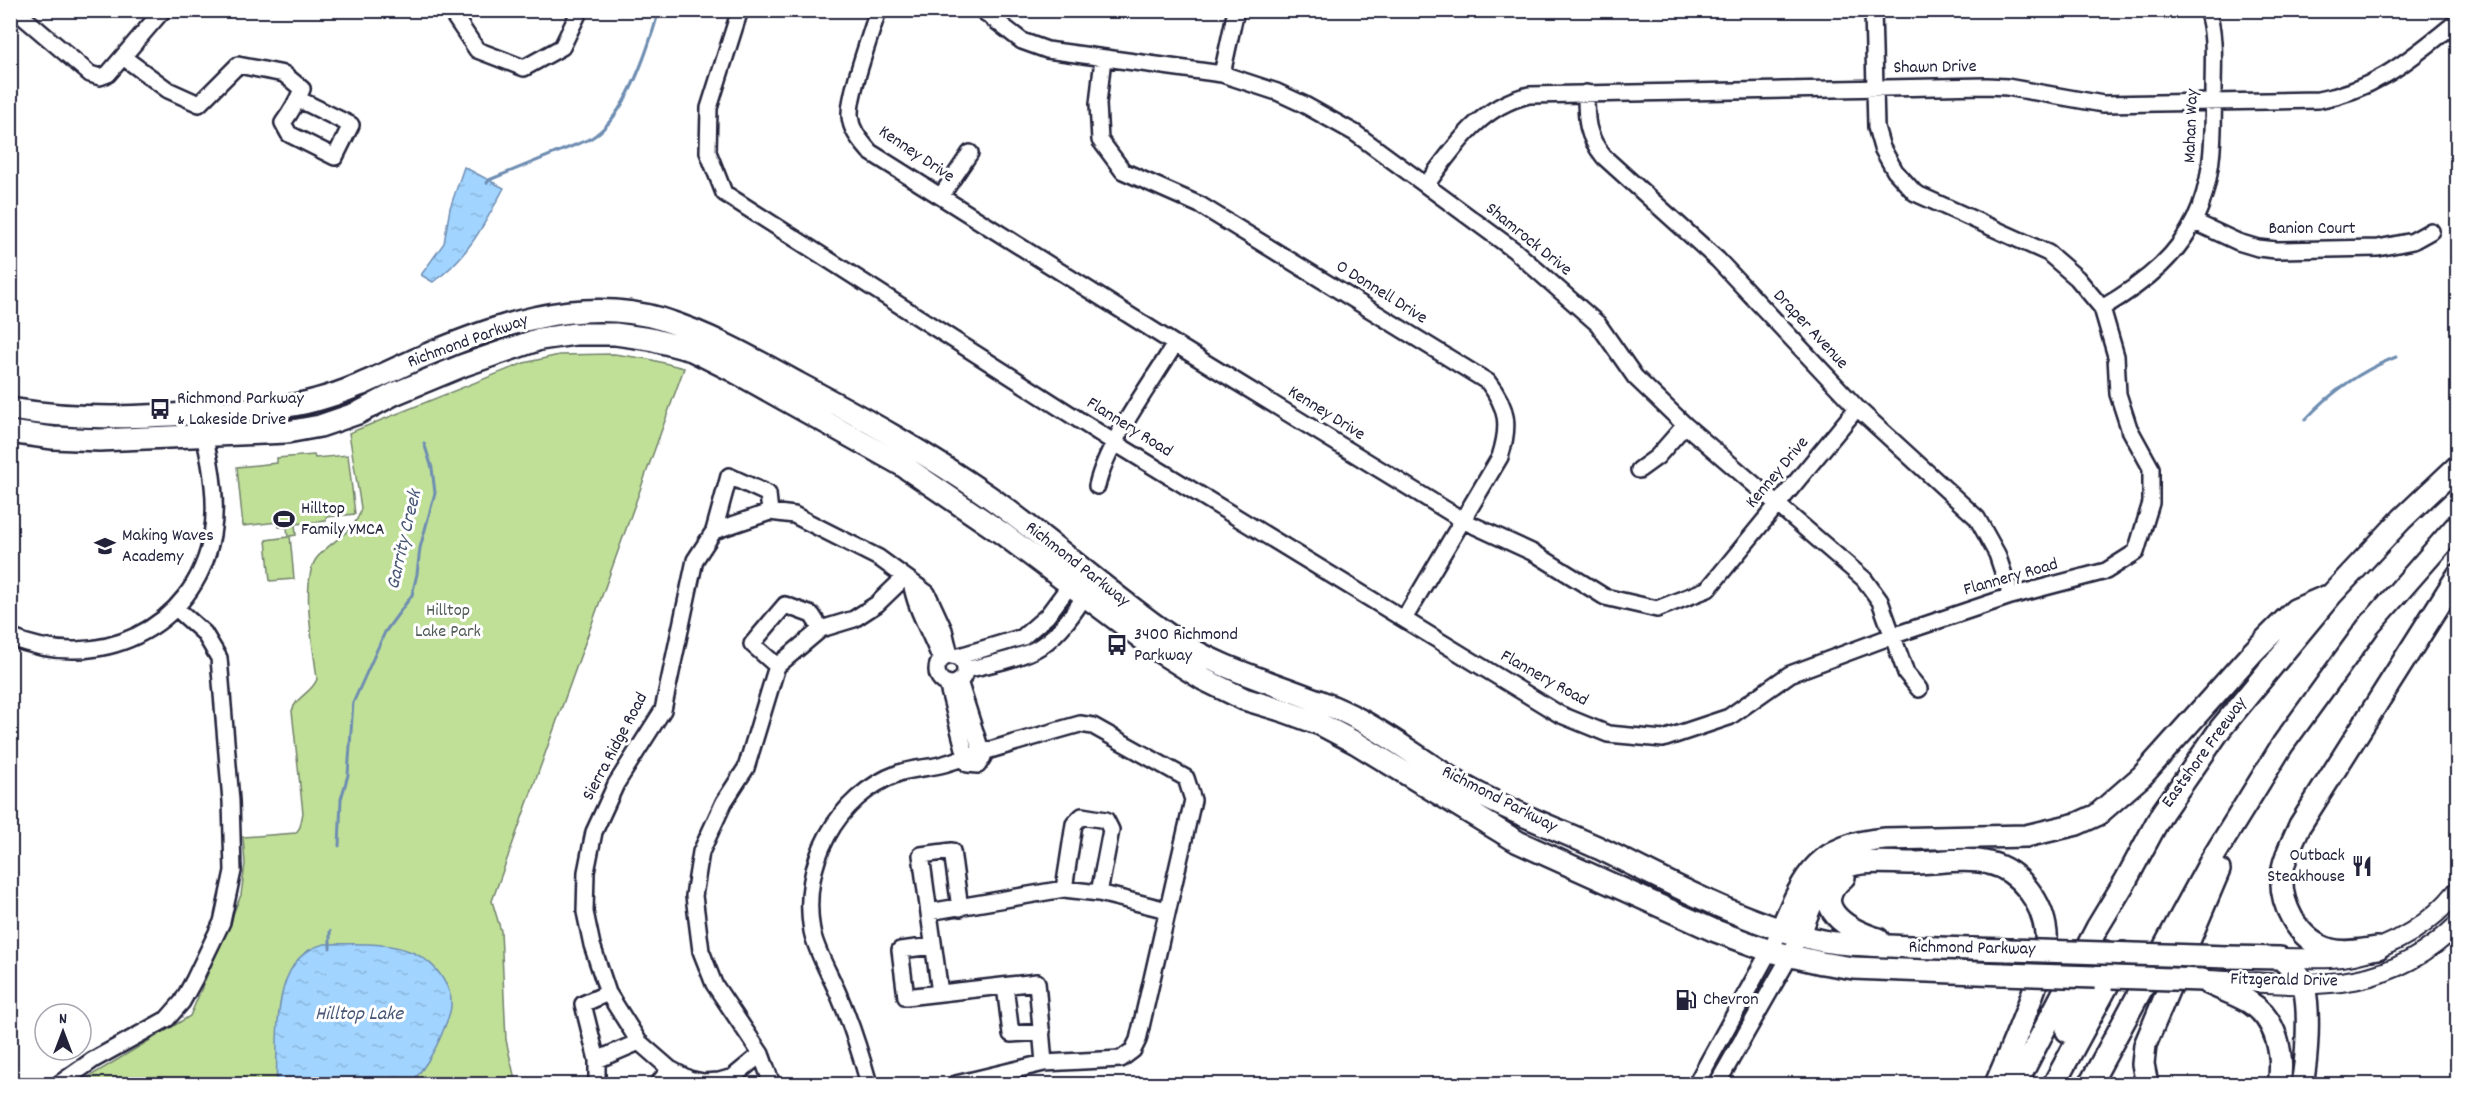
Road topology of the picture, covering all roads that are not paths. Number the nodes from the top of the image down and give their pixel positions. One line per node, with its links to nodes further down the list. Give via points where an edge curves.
1 (15, 10): 12 (street, via 95,77 108,74)
2 (163, 10): 12 (street)
3 (450, 10): 4 (street, via 477,50 524,68 562,47)
4 (580, 10)
5 (740, 10): 32 (street, Flannery Road, via 709,108 708,152 724,193)
6 (878, 10): 21 (street, Kenney Drive, via 854,94 850,116 855,135 870,152)
7 (982, 10): 13 (street, Shamrock Drive, via 1022,41 1047,50)
8 (1236, 10): 14 (street)
9 (1873, 10): 15 (street, Flannery Road)
10 (2207, 10): 18 (street, Mahan Way, via 2213,35)
11 (2457, 21): 18 (street, Shawn Drive, via 2393,72 2352,92 2318,100)
12 (123, 57): 17 (street, via 168,90 199,104 238,65 284,74 302,89)
13 (1103, 58): 14 (street, Shamrock Drive); 38 (street, O Donnell Drive, via 1098,104 1100,140 1123,171 1200,205 1488,382 1507,419 1506,440)
14 (1222, 74): 20 (street, Shamrock Drive, via 1277,92 1328,117)
15 (1875, 88): 16 (street, Shawn Drive); 18 (street, Shawn Drive, via 2007,87 2103,104); 24 (street, Flannery Road, via 1876,127 1882,148 1895,171 1915,193 2048,253 2077,278)
16 (1586, 93): 20 (street, Shawn Drive, via 1538,94 1501,105 1482,116 1464,134); 26 (street, Draper Avenue, via 1588,131 1604,157 1718,260)
17 (298, 99)
18 (2214, 103): 22 (street, Mahan Way, via 2211,169)
19 (970, 153): 21 (street)
20 (1426, 185): 29 (street, Shamrock Drive, via 1514,250 1598,324 1635,377)
21 (941, 196): 25 (street, Kenney Drive)
22 (2195, 222): 23 (street, Banion Court, via 2238,242 2276,250 2378,248 2414,241); 24 (street, Mahan Way, via 2152,274)
23 (2432, 231)
24 (2102, 308): 45 (street, Flannery Road, via 2116,356 2118,394 2129,428 2151,468 2151,503 2136,552 2106,571)
25 (1175, 344): 32 (street); 38 (street, Kenney Drive)
26 (1857, 408): 36 (street, Kenney Drive); 45 (street, Draper Avenue, via 1977,518 1997,554)
27 (10, 409): 28 (highway, Richmond Parkway, via 98,418)
28 (198, 413): 31 (street); 43 (highway, Richmond Parkway, via 290,407 322,399 497,327 538,317 574,311 655,317 741,351 905,441 991,498)
29 (1685, 424): 34 (street, via 1657,457); 36 (street, Shamrock Drive)
30 (10, 432): 31 (highway, Richmond Parkway, via 99,440)
31 (205, 436): 43 (highway, Richmond Parkway, via 287,432 320,426 464,365 540,339 575,334 650,339 692,350 902,465); 46 (street, via 214,511 211,538 198,577)
32 (1115, 443): 35 (street, via 1101,468); 47 (street, Flannery Road)
33 (2457, 466): 44 (highway, Eastshore Freeway)
34 (1639, 470)
35 (1097, 486)
36 (1777, 505): 38 (street, Kenney Drive, via 1708,589 1657,609 1605,597 1536,554); 49 (street, Shamrock Drive, via 1864,579 1880,601)
37 (770, 512): 40 (street); 40 (street, Sierra Ridge Road, via 768,494 729,476); 42 (street, via 794,515 879,558)
38 (1464, 521): 47 (street, O Donnell Drive)
39 (2457, 524): 58 (highway, via 2368,627)
40 (714, 531): 80 (street, Sierra Ridge Road, via 695,560 663,710 616,784 594,832 586,872 585,912)
41 (2457, 575): 72 (highway, via 2300,825 2283,870 2284,902 2306,935 2332,950)
42 (908, 579): 48 (street, via 854,619); 51 (street, via 927,593 944,630)
43 (1082, 583): 51 (street, via 1023,637); 53 (street, via 1057,633 1040,647); 67 (highway, Richmond Parkway, via 1209,661 1352,716 1462,785); 74 (highway, Richmond Parkway, via 1160,652 1203,679 1244,699 1320,724 1518,842 1713,930)
44 (2331, 595): 60 (highway, via 2295,610 2142,776 2097,814 2077,824 2026,836 1863,841 1823,859); 98 (highway, Eastshore Freeway, via 2221,728 2162,813)
45 (2011, 596): 49 (street, Flannery Road)
46 (176, 608): 50 (street, via 131,639 95,649 59,651); 89 (street, via 204,633 219,658 233,871 222,922 182,1002 167,1019 93,1060)
47 (1404, 618): 49 (street, Flannery Road, via 1560,714 1608,734 1662,739 1729,717 1790,674)
48 (821, 629): 52 (street); 52 (street, via 812,615 785,605 752,644)
49 (1892, 636): 54 (street, Shamrock Drive, via 1906,673)
50 (10, 638)
51 (949, 657): 53 (street, via 962,662); 53 (street, via 937,673 942,681)
52 (777, 666): 84 (street, via 746,768 724,802 701,852 694,896 701,951 714,984)
53 (957, 678): 55 (street)
54 (1919, 689)
55 (963, 715): 56 (street); 57 (street)
56 (982, 751): 57 (street); 65 (street, via 1080,724 1093,726 1186,778 1193,800)
57 (966, 756): 93 (street, via 900,772 872,786 825,837 812,873 812,933 854,1032)
58 (2248, 797): 99 (highway); 100 (highway, via 2151,1028 2144,1056)
59 (1876, 863): 69 (highway, via 1844,867 1830,876); 71 (highway, via 1847,874 1837,883 1830,897 1831,911 1860,934); 97 (highway, via 1989,863 2006,870 2034,896 2046,934 2043,959)
60 (1799, 887): 67 (highway, via 1762,913); 69 (highway)
61 (1064, 889): 63 (street); 63 (street, via 1074,824 1082,816 1107,820 1111,830); 64 (street)
62 (2457, 890): 72 (main road, Fitzgerald Drive, via 2426,922)
63 (1099, 893): 65 (street)
64 (960, 908): 66 (street); 66 (street, via 952,850 921,855)
65 (1167, 910): 86 (street, via 1133,1050 1122,1059)
66 (929, 912): 70 (street)
67 (1732, 912): 69 (highway, Richmond Parkway)
68 (2457, 924): 78 (main road, Fitzgerald Drive, via 2418,956 2388,971 2337,984)
69 (1790, 932): 71 (highway, Richmond Parkway, via 1826,941); 74 (street)
70 (933, 946): 81 (street); 81 (street, via 900,950 906,997)
71 (1904, 947): 73 (highway, Richmond Parkway, bridge)
72 (2378, 948): 75 (main road, Fitzgerald Drive, via 2332,958)
73 (2114, 952): 75 (highway, Richmond Parkway, bridge); 76 (highway)
74 (1780, 954): 76 (highway, Richmond Parkway, bridge, via 1853,968); 95 (street); 96 (street)
75 (2280, 957): 78 (highway)
76 (2103, 977): 77 (highway, Richmond Parkway, bridge); 88 (highway)
77 (2202, 980): 78 (main road, Fitzgerald Drive); 101 (highway, via 2252,1003 2264,1017 2280,1048)
78 (2304, 985): 102 (highway, via 2306,1050)
79 (1005, 986): 81 (street); 82 (street, via 1011,1034); 82 (street, via 1037,982)
80 (608, 993): 83 (street, Sierra Ridge Road); 85 (street, via 583,1004)
81 (940, 993)
82 (1042, 1032): 86 (street)
83 (639, 1042): 85 (street); 87 (street, Sierra Ridge Road)
84 (761, 1054): 87 (street, Sierra Ridge Road, via 733,1077 719,1080 689,1079); 92 (street)
85 (597, 1060): 90 (street)
86 (1044, 1063): 94 (street)
87 (670, 1069): 91 (street)
88 (2050, 1077)
89 (59, 1084)
90 (597, 1084)
91 (658, 1084)
92 (772, 1084)
93 (869, 1084)
94 (956, 1084)
95 (1696, 1084)
96 (1717, 1084)
97 (1996, 1084)
98 (2016, 1084)
99 (2090, 1084)
100 (2147, 1084)
101 (2279, 1084)
102 (2302, 1084)

